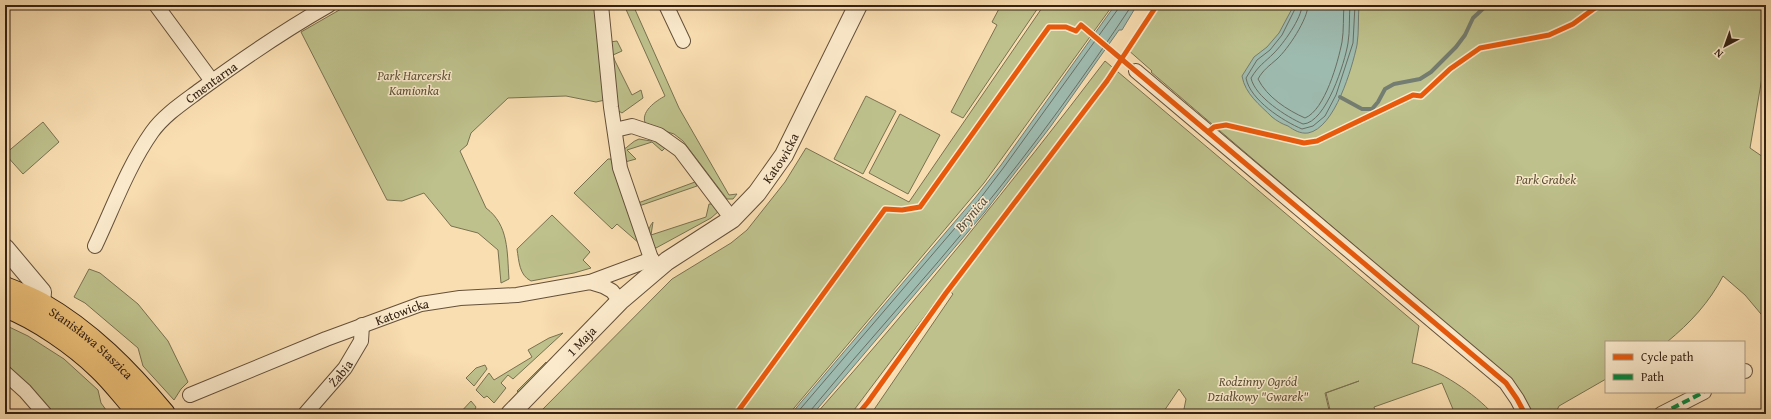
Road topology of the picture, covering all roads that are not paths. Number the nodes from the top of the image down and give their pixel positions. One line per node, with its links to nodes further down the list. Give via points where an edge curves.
1 (156, 5): 8 (street)
2 (329, 5): 8 (street, Cmentarna)
3 (602, 5): 9 (street)
4 (666, 5): 6 (street)
5 (858, 5): 10 (street, Katowicka, via 784,155 757,193)
6 (683, 41)
7 (1136, 71): 28 (street, via 1506,384)
8 (212, 81): 11 (street, Cmentarna, via 157,127 137,158)
9 (615, 130): 10 (street, via 632,126 659,135 680,150); 13 (street, via 620,168)
10 (732, 219): 13 (street, Katowicka)
11 (95, 246)
12 (5, 248): 17 (street, via 42,292)
13 (653, 265): 14 (street, Katowicka); 16 (street, 1 Maja)
14 (590, 282): 16 (street, via 612,291); 19 (street, Katowicka, via 517,295 460,298 421,304)
15 (5, 288): 17 (main road, Stanisława Staszica)
16 (620, 301): 27 (street, 1 Maja)
17 (41, 304): 25 (main road, Stanisława Staszica, via 113,356)
18 (5, 306): 24 (main road, Stanisława Staszica, via 72,345 100,368)
19 (362, 325): 22 (street, Katowicka); 26 (street, Żabia, via 361,341 345,368)
20 (5, 374): 23 (street, via 25,391)
21 (1702, 393): 29 (street)
22 (190, 395)
23 (45, 414)
24 (140, 414)
25 (164, 414)
26 (305, 414)
27 (510, 414)
28 (1524, 414)
29 (1661, 414)

